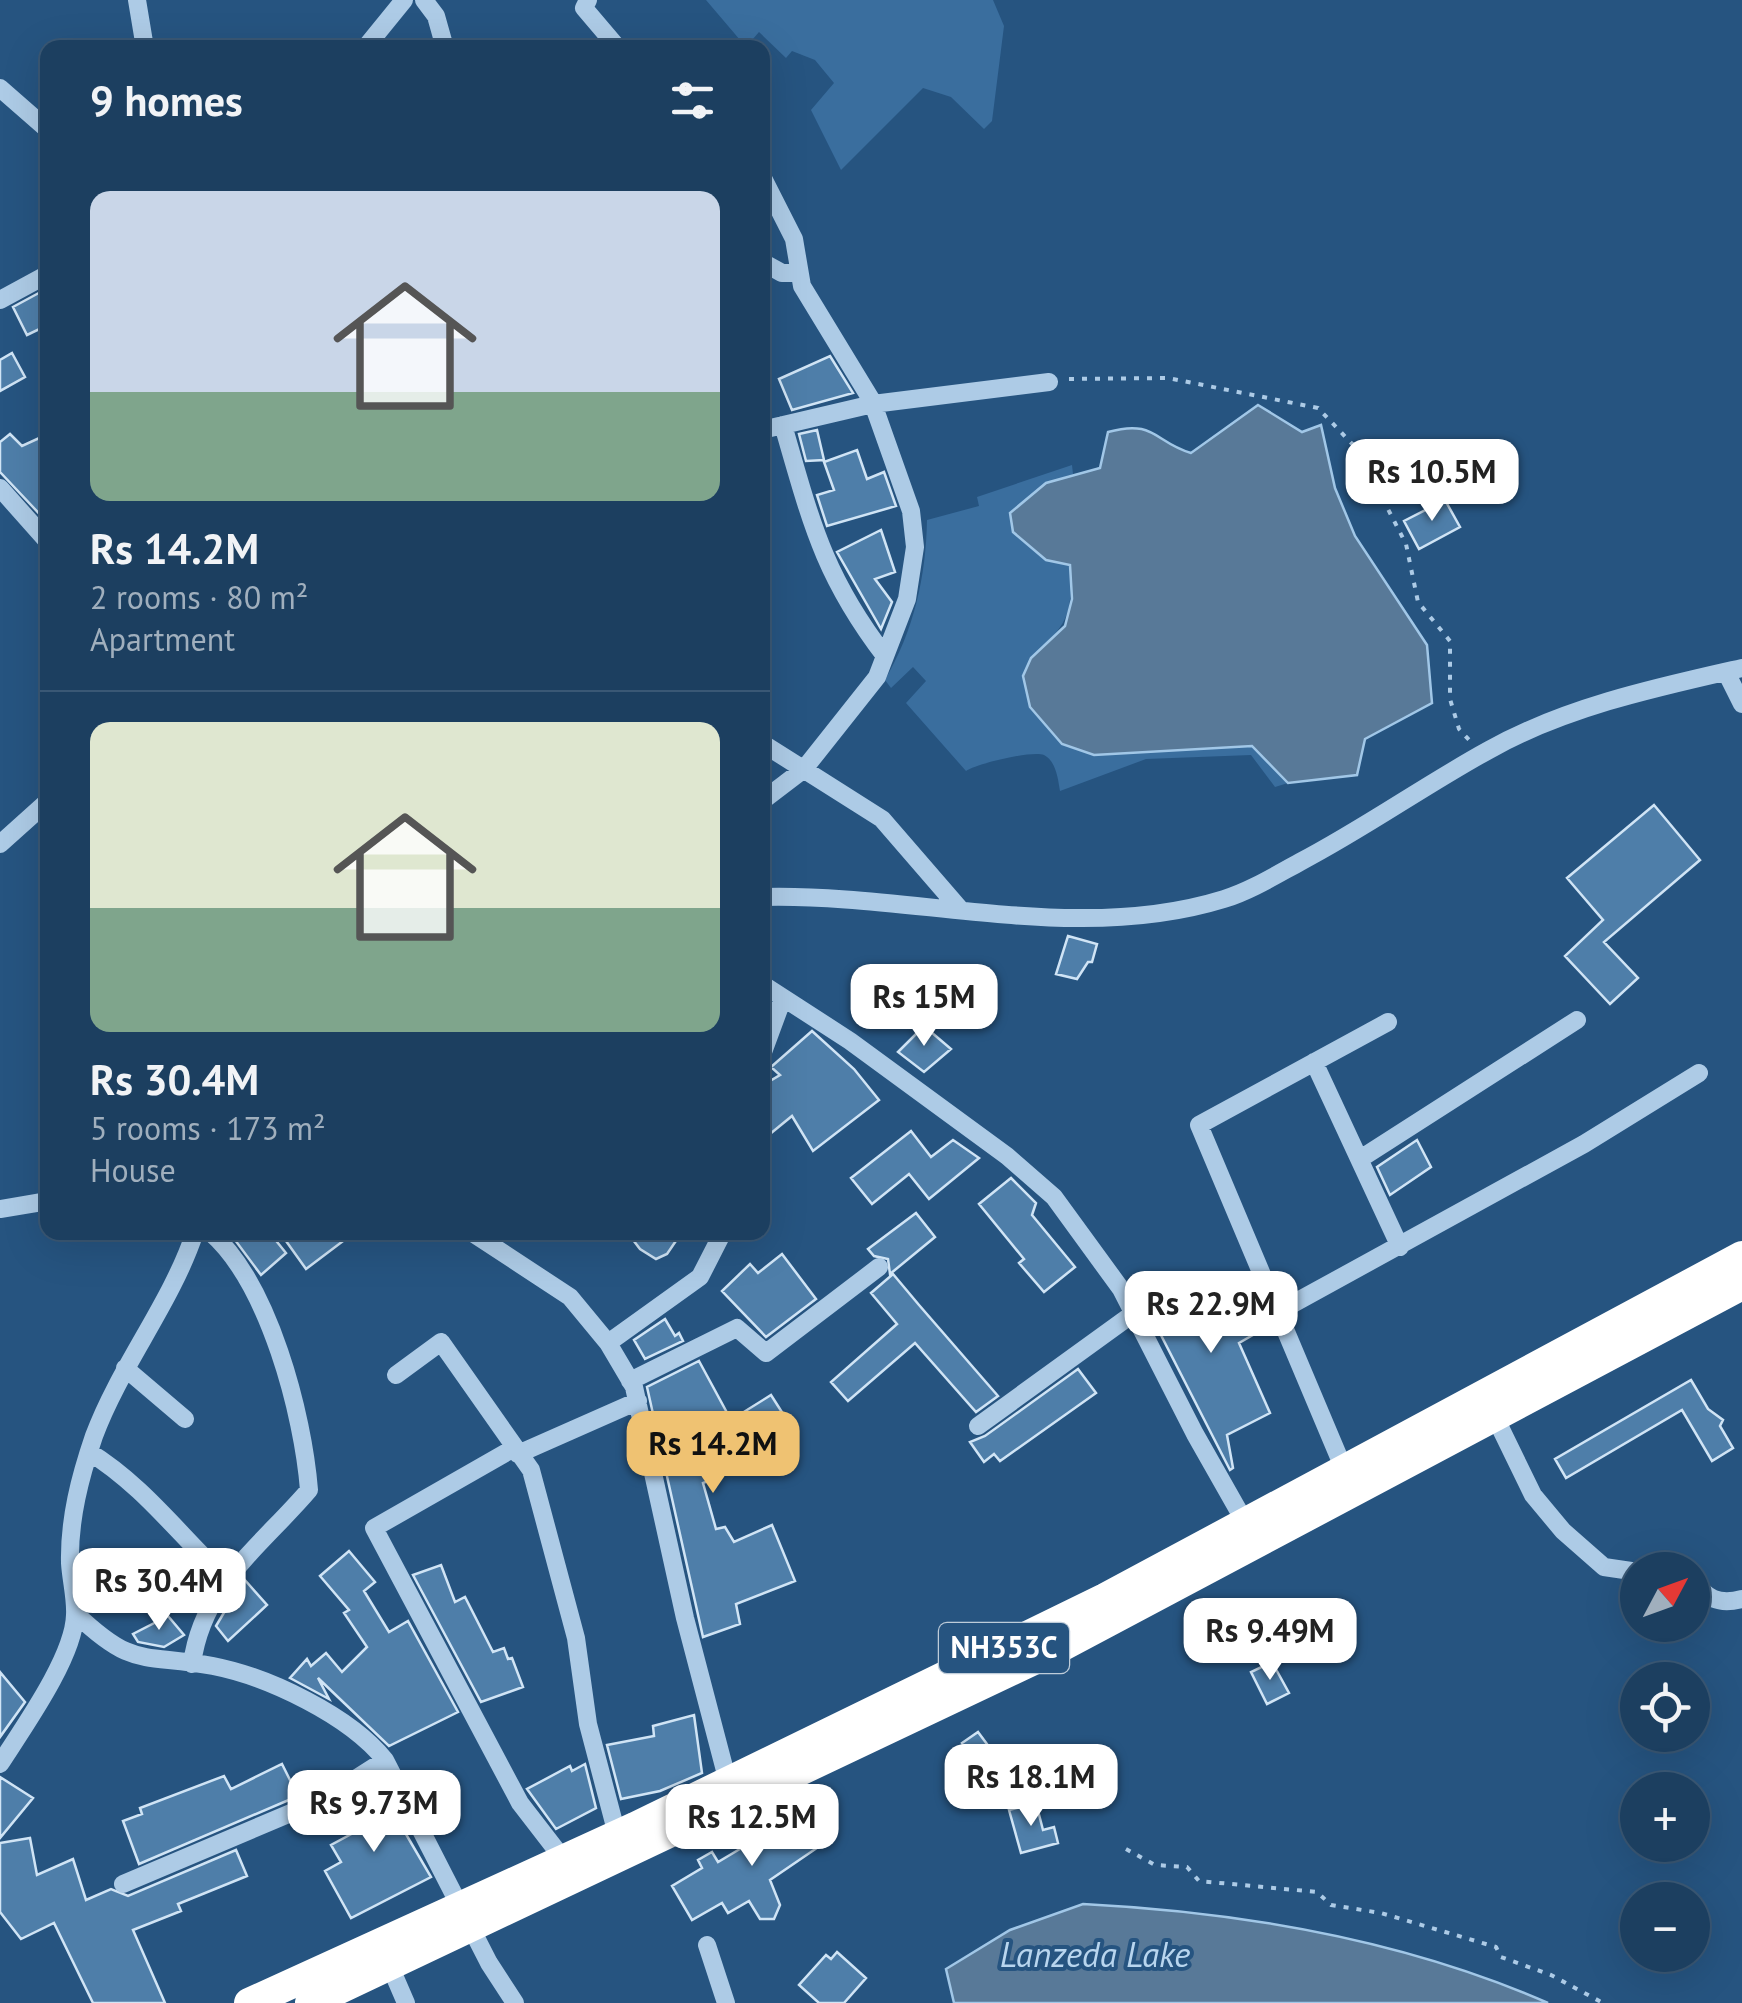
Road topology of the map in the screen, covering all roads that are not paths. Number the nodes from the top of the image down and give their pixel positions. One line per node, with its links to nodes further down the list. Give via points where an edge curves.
1 (137, 0): 5 (street)
2 (404, 0): 6 (street)
3 (424, 0): 7 (street)
4 (588, 0): 8 (street, via 584,8)
5 (144, 40)
6 (372, 40)
7 (443, 40)
8 (611, 40)
9 (0, 88): 10 (street)
10 (40, 123)
11 (770, 192): 13 (street, via 794,240)
12 (770, 267): 13 (street)
13 (798, 273): 17 (street)
14 (40, 278): 15 (street)
15 (0, 300)
16 (1050, 382): 17 (street)
17 (873, 404): 18 (street); 22 (street, via 911,511 915,547 907,600)
18 (783, 425): 19 (street); 22 (street, via 828,568)
19 (770, 428)
20 (0, 488): 21 (street)
21 (40, 533)
22 (885, 656): 26 (street, via 877,677)
23 (1734, 670): 24 (street); 31 (street, via 1587,708 1483,754 1370,825 1227,898 1110,916)
24 (1742, 704)
25 (770, 749): 26 (street)
26 (804, 768): 27 (street); 31 (street, via 882,819)
27 (770, 796)
28 (40, 808): 29 (street)
29 (0, 844)
30 (770, 897): 31 (street)
31 (959, 908)
32 (770, 989): 33 (street)
33 (783, 998): 36 (street); 50 (street, via 1007,1156 1054,1197)
34 (1576, 1020): 39 (street)
35 (1388, 1022): 37 (street)
36 (770, 1033)
37 (1314, 1062): 39 (street); 51 (street, via 1198,1125)
38 (1699, 1073): 46 (street)
39 (1360, 1159): 46 (street)
40 (40, 1202): 41 (street)
41 (0, 1209)
42 (192, 1240): 53 (street, via 182,1272)
43 (217, 1240): 65 (street, via 242,1268 262,1309 306,1454 309,1490)
44 (483, 1240): 52 (street, via 570,1297)
45 (719, 1240): 52 (street, via 700,1277)
46 (1400, 1247): 51 (street)
47 (1742, 1256): 62 (highway, NH353C)
48 (879, 1266): 55 (street, via 766,1353 737,1328)
49 (1742, 1285): 58 (highway, NH353C)
50 (1134, 1313): 59 (street); 63 (street)
51 (1276, 1313): 62 (street)
52 (608, 1343): 55 (street)
53 (125, 1368): 57 (street); 61 (street)
54 (396, 1375): 60 (street, via 441,1342)
55 (630, 1381): 56 (street)
56 (638, 1401): 60 (street); 72 (street)
57 (185, 1419)
58 (1496, 1419): 62 (highway, NH353C); 64 (street, via 1534,1496 1604,1566)
59 (978, 1426)
60 (516, 1451): 73 (street, via 531,1470 551,1536); 74 (street, via 374,1528 520,1802)
61 (89, 1452): 65 (street, via 144,1492 166,1523); 68 (street, via 72,1525)
62 (1349, 1482): 63 (highway, NH353C)
63 (1251, 1533): 72 (highway, NH353C); 73 (highway, NH353C, via 1057,1649)
64 (1620, 1569)
65 (227, 1580): 69 (street, via 195,1640)
66 (1710, 1597): 67 (street, via 1724,1604)
67 (1742, 1600)
68 (76, 1614): 69 (street, via 109,1646 142,1660); 71 (street, via 44,1694)
69 (192, 1664): 70 (street, via 249,1676 341,1719)
70 (385, 1760): 75 (street, via 324,1800); 76 (street)
71 (0, 1764)
72 (728, 1782): 73 (highway, NH353C)
73 (620, 1846): 74 (highway, NH353C); 76 (highway, NH353C)
74 (564, 1860): 76 (highway, NH353C)
75 (123, 1884)
76 (466, 1918): 78 (highway, NH353C); 79 (highway, NH353C); 82 (street)
77 (706, 1945): 83 (street)
78 (390, 1966): 80 (highway, NH353C); 81 (street)
79 (248, 2003)
80 (310, 2003)
81 (406, 2003)
82 (515, 2003)
83 (726, 2003)

